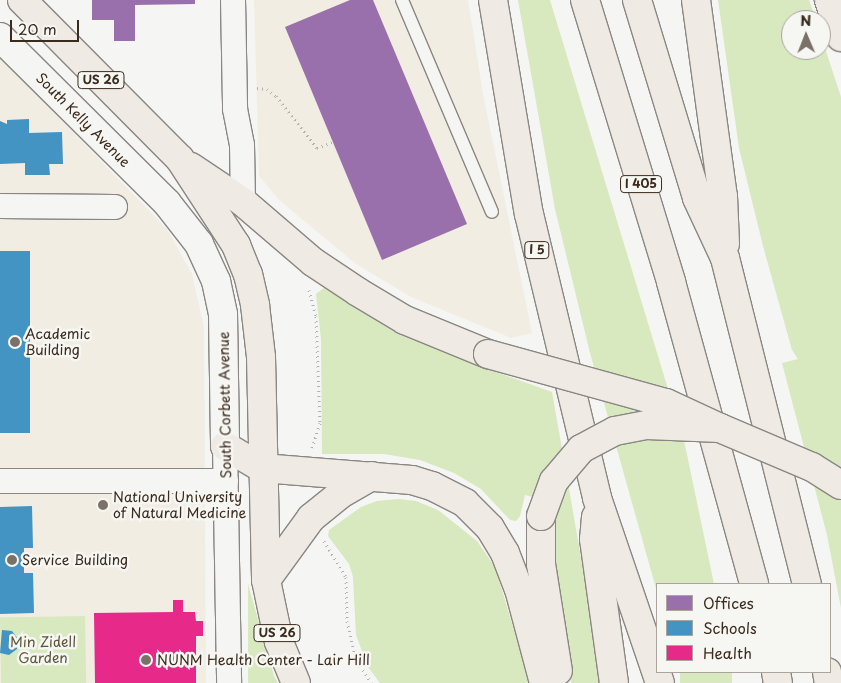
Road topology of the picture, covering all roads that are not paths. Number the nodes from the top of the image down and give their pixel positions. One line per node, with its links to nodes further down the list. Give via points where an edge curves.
1 (22, 0): 11 (main road, US 26)
2 (233, 0): 12 (street, via 234,88 242,145)
3 (402, 0): 16 (lane)
4 (493, 0): 25 (main road, I 5, via 529,214)
5 (585, 0): 27 (main road, I 405, via 671,282)
6 (636, 0): 17 (main road, via 697,198)
7 (696, 0): 17 (main road, via 723,196)
8 (829, 0): 10 (main road)
9 (0, 37): 13 (street, South Kelly Avenue)
10 (841, 37)
11 (180, 160): 12 (main road); 20 (main road, via 236,245 252,289 261,357)
12 (243, 202): 18 (main road, bridge, via 313,262 405,320 488,354 666,403)
13 (166, 203): 19 (street, South Corbett Avenue, via 198,244 219,294 225,330)
14 (0, 206): 15 (street)
15 (115, 207)
16 (492, 212)
17 (725, 258): 28 (main road)
18 (720, 428): 24 (main road, bridge, via 812,467); 33 (main road, bridge, via 647,425 600,437 581,449 561,470 542,516 541,564)
19 (226, 446): 20 (main road); 23 (street, South Corbett Avenue)
20 (262, 468): 21 (main road); 26 (main road, US 26)
21 (372, 476): 26 (main road, via 339,495 311,518); 32 (main road, via 412,480 448,493 465,503 490,528 519,589)
22 (0, 480): 23 (street)
23 (226, 481): 30 (street, South Corbett Avenue)
24 (841, 485)
25 (597, 498): 29 (main road, I 5); 34 (main road, via 594,538)
26 (266, 580): 31 (main road, US 26, via 279,642)
27 (754, 583)
28 (807, 583)
29 (656, 671)
30 (228, 683)
31 (296, 683)
32 (544, 683)
33 (560, 683)
34 (614, 683)

